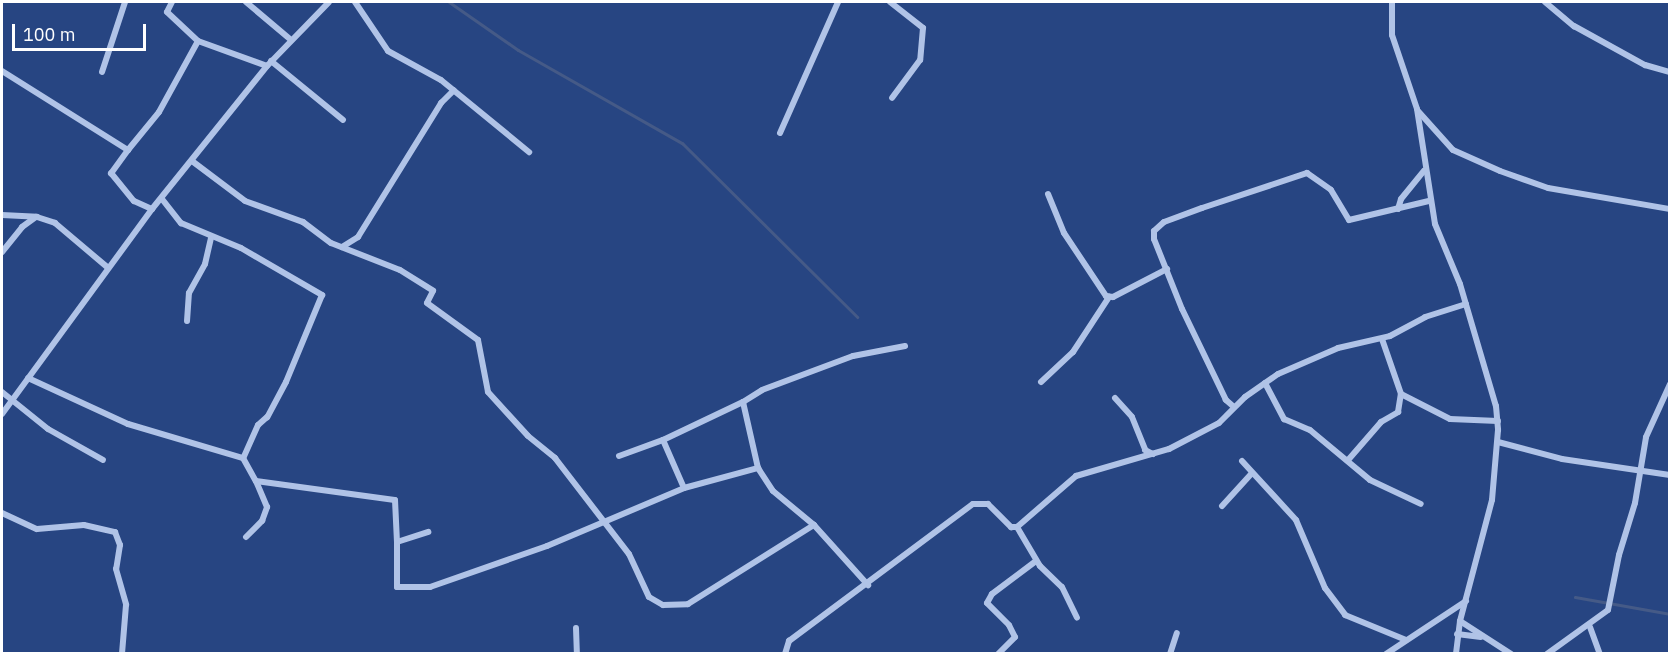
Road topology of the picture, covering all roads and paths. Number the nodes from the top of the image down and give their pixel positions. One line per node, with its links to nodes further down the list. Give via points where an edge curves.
1 (125, 2): 14 (street)
2 (172, 2): 11 (street, via 167,12)
3 (246, 2): 10 (street)
4 (329, 2): 10 (street)
5 (355, 2): 16 (street, via 388,51)
6 (838, 2): 20 (street)
7 (888, 2): 17 (street, via 918,20 923,28 920,60)
8 (1392, 2): 18 (street, via 1392,35)
9 (1545, 2): 15 (street, via 1574,26 1645,65)
10 (290, 39): 12 (street)
11 (198, 41): 12 (street); 21 (street, via 159,112)
12 (269, 63): 19 (street); 23 (street)
13 (2, 71): 21 (street)
14 (102, 72)
15 (1670, 72)
16 (454, 90): 22 (street); 34 (street, via 441,103 358,237)
17 (892, 98)
18 (1417, 109): 24 (street); 30 (street, via 1453,150 1491,167 1548,188)
19 (343, 120)
20 (780, 133)
21 (128, 150): 28 (street, via 111,173 134,201)
22 (529, 152)
23 (192, 161): 26 (street); 34 (street, via 245,201 303,222)
24 (1424, 171): 27 (street); 29 (street, via 1405,192)
25 (1048, 194): 38 (street, via 1064,233 1096,286)
26 (162, 199): 28 (street); 33 (street, via 176,220)
27 (1429, 201): 29 (street); 39 (street, via 1441,245)
28 (152, 209): 36 (street)
29 (1398, 209): 37 (street, via 1349,220 1331,190 1307,173 1164,222 1153,235)
30 (1670, 209)
31 (2, 215): 32 (street)
32 (37, 217): 35 (street, via 22,226); 36 (street, via 55,223)
33 (211, 238): 40 (street, via 205,264 189,293); 59 (street, via 241,248 322,294 286,382 267,417 258,425)
34 (342, 247): 72 (street, via 400,270 434,291 428,303 478,340 488,392 555,458)
35 (2, 252)
36 (107, 267): 43 (street)
37 (1167, 269): 38 (street); 52 (street, via 1214,377)
38 (1109, 297): 44 (street, via 1072,352)
39 (1466, 304): 41 (street, via 1425,317); 54 (street)
40 (187, 321)
41 (1382, 339): 45 (street, via 1312,357); 48 (street)
42 (905, 346): 51 (street, via 853,356 762,390)
43 (28, 378): 50 (street); 59 (street, via 128,424)
44 (1041, 382)
45 (1264, 383): 52 (street); 60 (street, via 1284,418 1310,430)
46 (1670, 384): 64 (street, via 1646,437)
47 (2, 392): 50 (street)
48 (1401, 394): 54 (street, via 1450,419); 60 (street, via 1398,411 1381,422)
49 (1115, 398): 57 (street, via 1131,417 1145,450)
50 (13, 399): 53 (street); 61 (street, via 48,429)
51 (743, 402): 55 (street); 63 (street)
52 (1234, 407): 57 (street, via 1219,423)
53 (2, 414)
54 (1498, 421): 56 (street)
55 (663, 440): 58 (street); 68 (street)
56 (1498, 442): 64 (street, via 1562,459); 80 (street, via 1492,500)
57 (1154, 454): 74 (street, via 1076,476)
58 (619, 456)
59 (243, 458): 67 (street)
60 (1349, 459): 69 (street, via 1370,480)
61 (103, 460)
62 (1242, 461): 65 (street)
63 (758, 468): 68 (street); 73 (street, via 773,491)
64 (1640, 471): 66 (street); 83 (street, via 1608,610)
65 (1251, 474): 70 (street); 88 (street, via 1296,519 1325,588 1345,615)
66 (1670, 475)
67 (256, 480): 76 (street, via 267,507 262,521); 77 (street, via 395,500)
68 (684, 488): 72 (street)
69 (1420, 504)
70 (1222, 506)
71 (2, 513): 89 (street, via 37,529 84,525 115,531 120,544 116,569 126,605)
72 (605, 523): 73 (street, via 629,554 649,597 663,605 688,604); 77 (street, via 430,587 397,588)
73 (814, 525): 79 (street)
74 (1017, 527): 78 (street); 79 (street, via 1011,527 988,504 972,504)
75 (428, 532): 77 (street)
76 (246, 537)
77 (397, 542)
78 (1036, 561): 81 (street, via 1062,587); 92 (street, via 992,594 987,603 1015,637)
79 (868, 585): 91 (street, via 789,641)
80 (1466, 601): 82 (street); 88 (street)
81 (1077, 618)
82 (1460, 621): 86 (street); 87 (street)
83 (1590, 627): 97 (street); 98 (street)
84 (576, 628): 90 (street)
85 (1177, 633): 93 (street)
86 (1457, 634): 87 (street); 95 (street)
87 (1481, 638): 96 (street)
88 (1406, 640): 94 (street)
89 (122, 654)
90 (577, 654)
91 (785, 654)
92 (998, 654)
93 (1170, 654)
94 (1386, 654)
95 (1456, 654)
96 (1511, 654)
97 (1547, 654)
98 (1600, 654)

